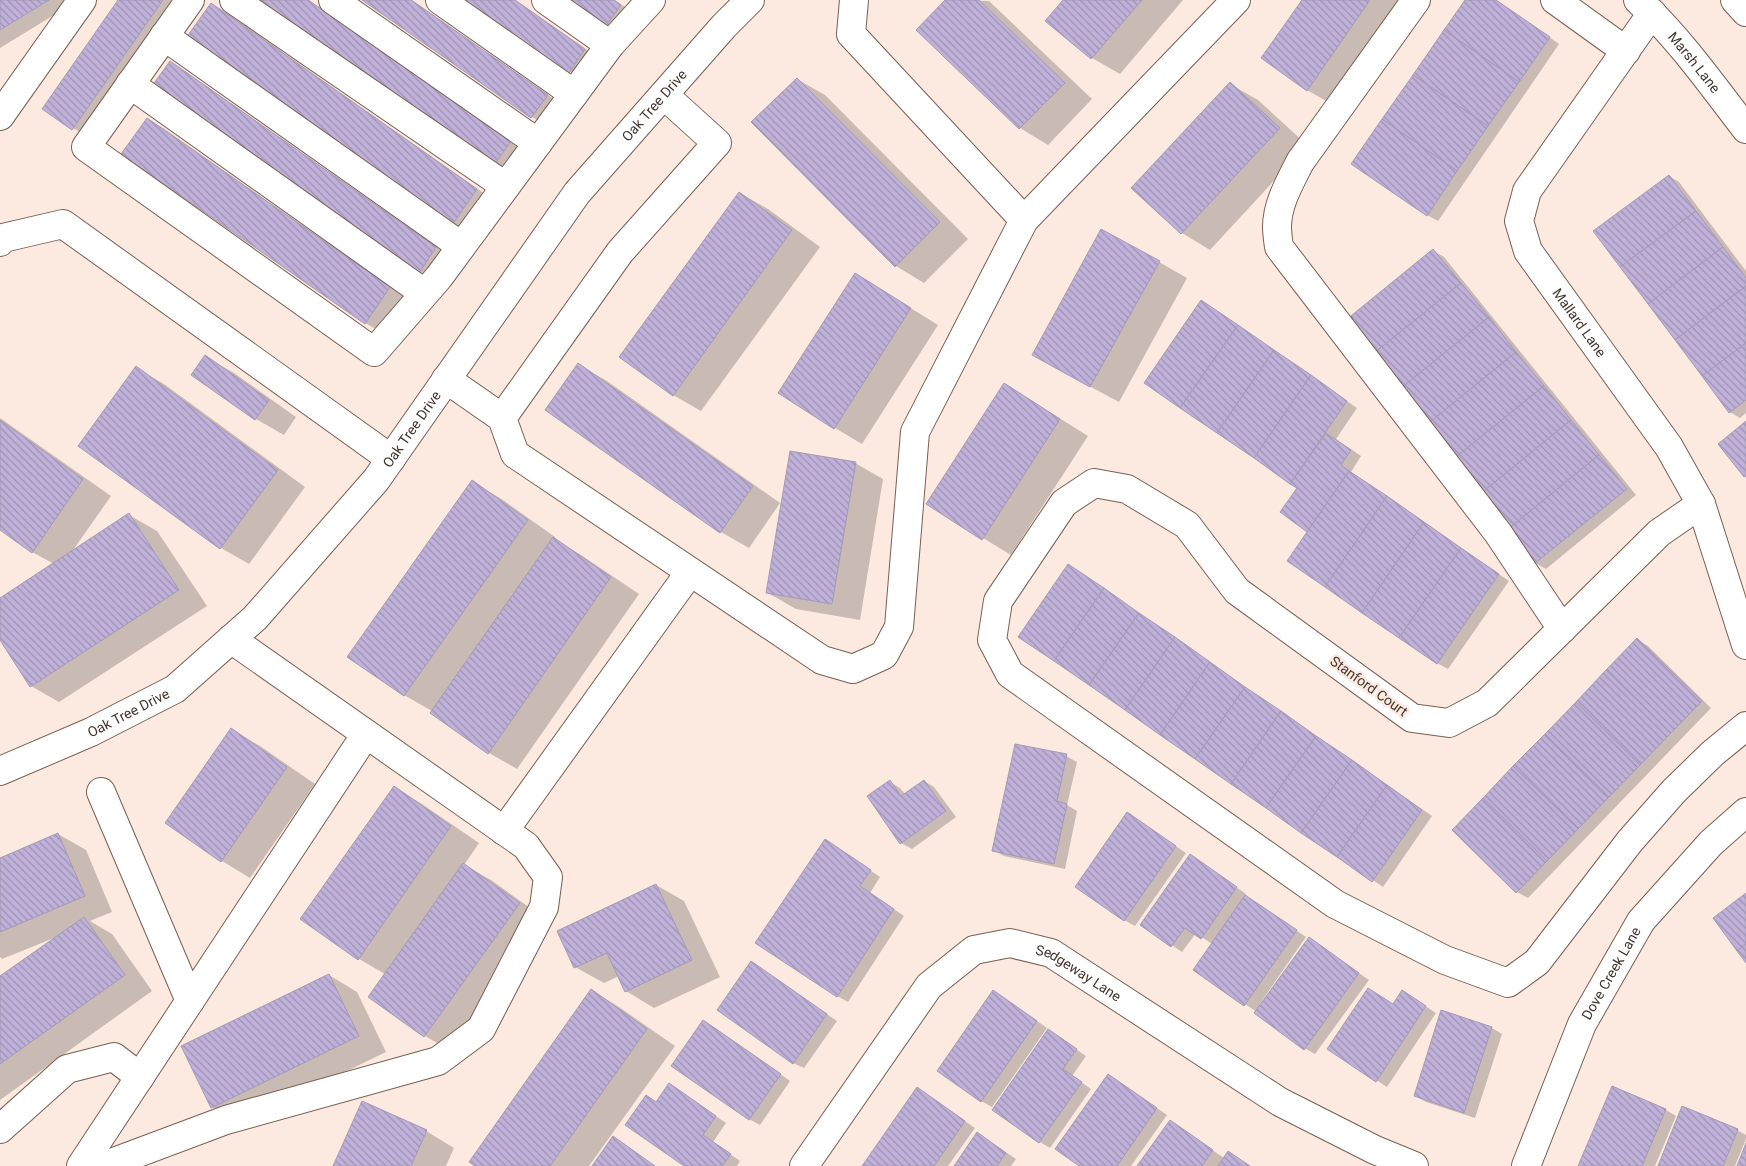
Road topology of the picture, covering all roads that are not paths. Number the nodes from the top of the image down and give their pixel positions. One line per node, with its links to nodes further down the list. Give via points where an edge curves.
1 (82, 0): 22 (street)
2 (190, 0): 16 (street)
3 (234, 0): 25 (street)
4 (332, 0): 24 (street)
5 (440, 0): 20 (street)
6 (546, 0): 17 (street)
7 (750, 0): 21 (street, Oak Tree Drive)
8 (854, 0): 26 (street, via 851,34)
9 (1236, 0): 26 (street)
10 (1416, 0): 35 (street, via 1300,162 1278,212 1279,247 1498,534)
11 (1554, 0): 18 (street)
12 (1735, 0): 15 (street)
13 (649, 1): 17 (street)
14 (1645, 7): 18 (street, Mallard Lane); 23 (street, Marsh Lane)
15 (1746, 12)
16 (164, 36): 19 (street); 28 (street)
17 (610, 45): 20 (street)
18 (1626, 51): 33 (street, Mallard Lane, via 1527,191 1519,222 1528,251 1669,447)
19 (130, 84): 29 (street); 29 (street, via 86,147 374,352)
20 (574, 94): 24 (street)
21 (664, 95): 30 (street, Oak Tree Drive, via 577,193); 31 (street, via 717,144 620,252)
22 (0, 116)
23 (1746, 129)
24 (538, 143): 25 (street)
25 (505, 186): 28 (street)
26 (1024, 220): 34 (street, via 915,432 899,626 884,655 853,669 822,660)
27 (0, 242): 32 (street, via 3,238 63,224)
28 (461, 246): 29 (street)
29 (424, 293)
30 (446, 380): 31 (street); 32 (street, Oak Tree Drive)
31 (502, 418): 34 (street, via 514,454)
32 (391, 459): 36 (street, Oak Tree Drive, via 255,618)
33 (1701, 504): 35 (street, Stanford Court, via 1659,533); 37 (street, Mallard Lane)
34 (690, 572): 43 (street)
35 (1562, 628): 38 (street, Stanford Court, via 1487,703 1448,723 1412,718 1237,591 1187,525 1127,489 1094,483 1064,503 998,601 992,640 1010,674 1335,904 1445,960 1508,983 1537,962 1630,841 1674,791)
36 (231, 640): 39 (street); 40 (street, Oak Tree Drive, via 176,689 91,732)
37 (1746, 645)
38 (1746, 726)
39 (366, 734): 43 (street); 44 (street)
40 (0, 771)
41 (101, 792): 44 (street)
42 (1746, 812): 51 (street, Dove Creek Lane, via 1711,843 1641,920 1582,1024)
43 (504, 831): 48 (street, via 526,846 548,877 544,907 482,1029 438,1061 226,1120)
44 (190, 1001): 45 (street)
45 (140, 1076): 46 (street, via 114,1058 67,1069); 47 (street)
46 (0, 1128)
47 (81, 1166)
48 (103, 1166)
49 (804, 1166): 50 (street, Sedgeway Lane, via 929,986 974,950 1010,942 1051,953 1280,1102)
50 (1414, 1166)
51 (1526, 1166)

